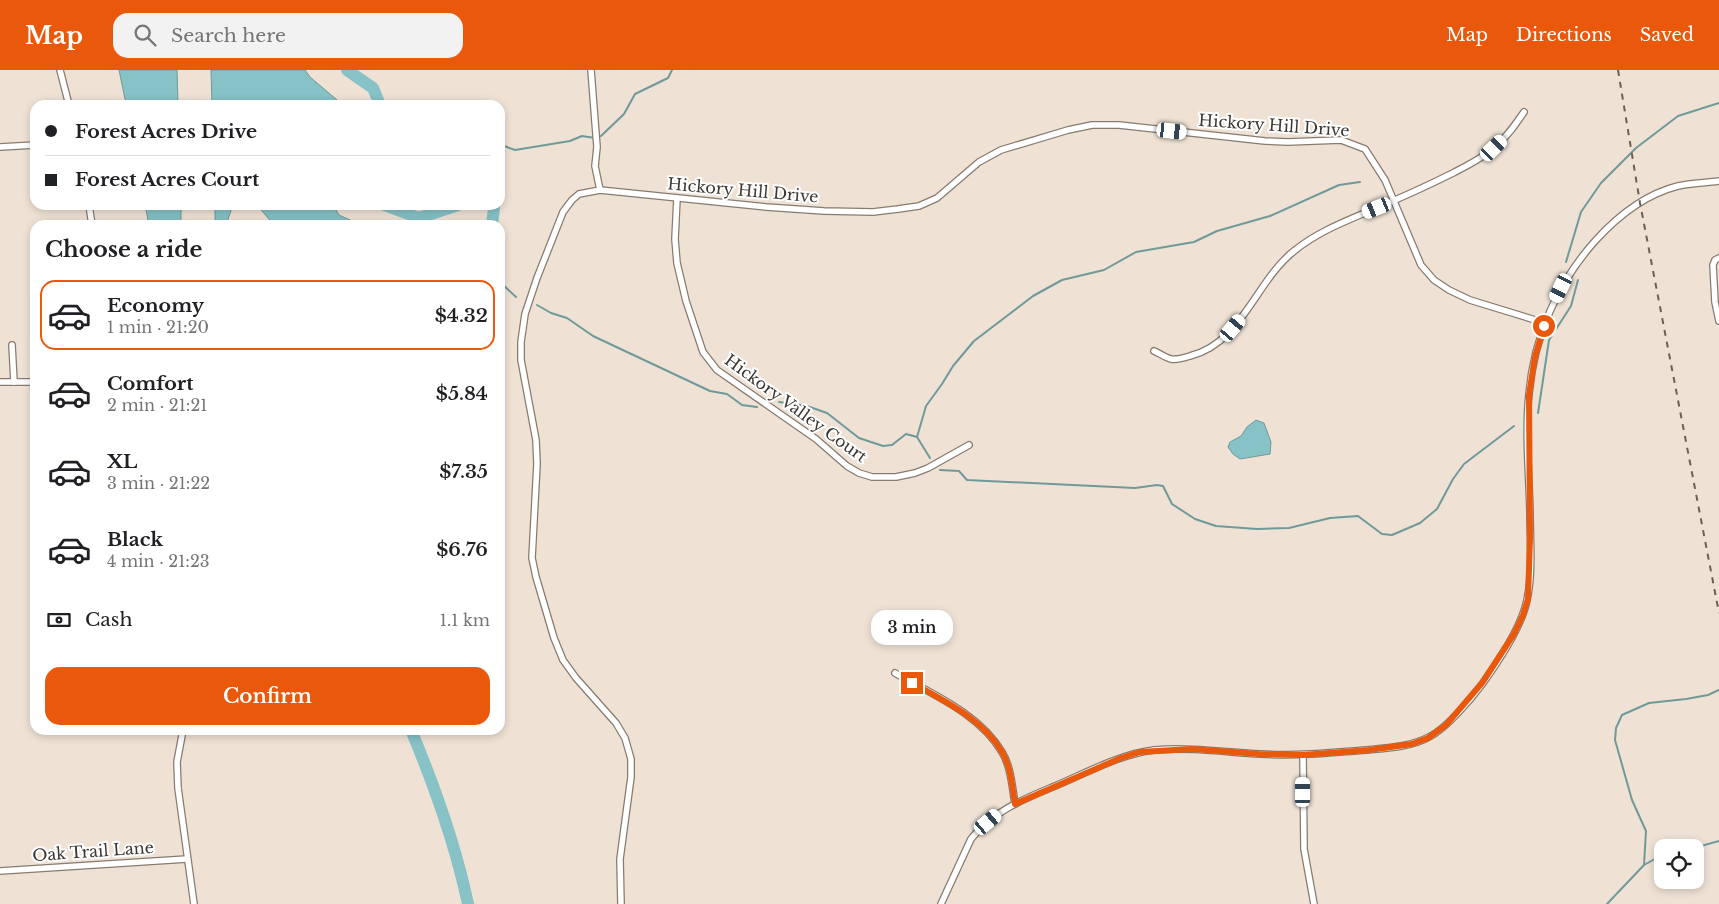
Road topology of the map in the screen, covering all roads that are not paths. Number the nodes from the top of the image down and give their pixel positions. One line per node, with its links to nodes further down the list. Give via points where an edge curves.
1 (60, 70): 3 (street)
2 (591, 70): 8 (street, via 597,147 595,166)
3 (68, 100)
4 (1524, 112): 10 (street, via 1508,134 1478,160)
5 (30, 145): 6 (street)
6 (0, 146)
7 (1719, 182): 13 (street, via 1676,186 1630,209 1583,255 1561,288)
8 (600, 190): 9 (street, Hickory Hill Drive); 27 (street, Hickory Hill Drive, via 579,194 563,212 525,314 521,351 536,440 532,558 536,577 563,660 616,723 625,738 631,759 620,859)
9 (678, 198): 10 (street, Hickory Hill Drive, via 824,211 873,212 919,206 937,198 979,162 1001,150 1068,130 1092,125 1119,125 1265,141 1341,140 1365,149 1374,160); 19 (street, Hickory Valley Court, via 677,263 703,352 717,370 816,439 847,466 872,477 914,473)
10 (1394, 201): 13 (street, Hickory Hill Drive, via 1421,265 1434,280 1470,300); 15 (street, via 1328,228 1292,252 1224,339 1212,347 1196,355 1170,359)
11 (1719, 258): 12 (street, via 1713,265)
12 (1719, 321)
13 (1544, 324): 22 (street, via 1529,395 1528,599 1514,634 1482,683 1446,725 1428,738 1385,748)
14 (12, 345): 17 (street)
15 (1154, 351)
16 (0, 382): 17 (street)
17 (14, 382): 18 (street)
18 (30, 382)
19 (969, 445)
20 (895, 673): 23 (street, via 956,708 990,736 1003,752)
21 (182, 735): 24 (street, via 177,762 178,788)
22 (1303, 755): 23 (street, via 1192,749 1140,752); 29 (street, via 1304,849)
23 (1015, 804): 28 (street, via 997,814 971,839)
24 (188, 859): 25 (street, Oak Trail Lane); 26 (street)
25 (0, 871)
26 (194, 904)
27 (621, 904)
28 (941, 904)
29 (1314, 904)

